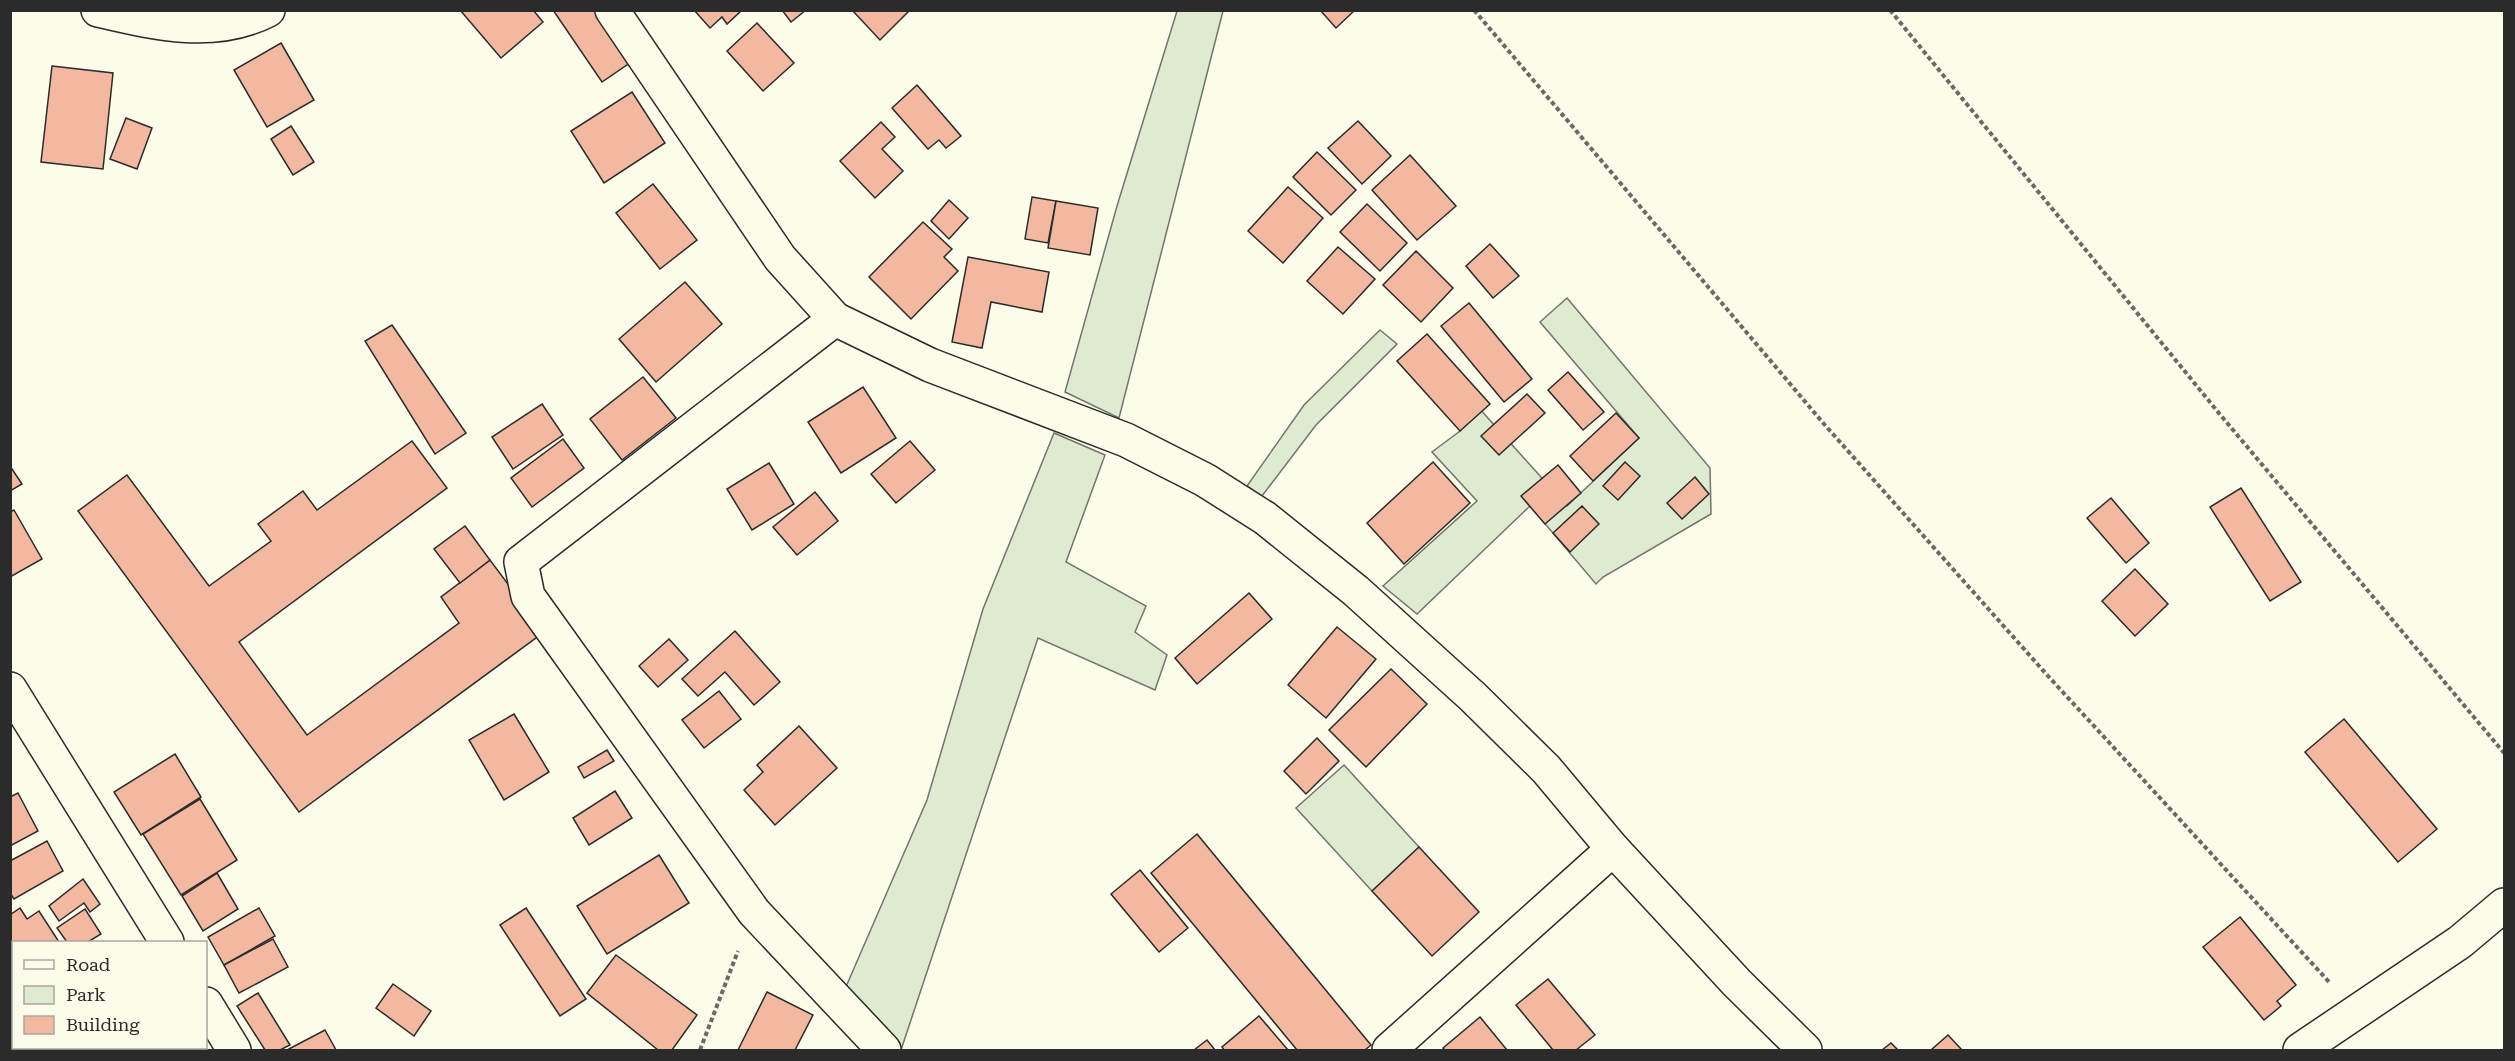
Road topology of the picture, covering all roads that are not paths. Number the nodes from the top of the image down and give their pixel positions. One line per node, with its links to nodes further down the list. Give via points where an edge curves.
1 (98, 10): 2 (street, via 168,26 209,26)
2 (268, 10)
3 (612, 10): 4 (street, via 780,258)
4 (835, 319): 6 (street, via 930,365 1126,440 1205,480 1265,518 1356,591 1473,697 1546,769); 11 (street, via 521,562 528,596 754,912)
5 (10, 689): 8 (street)
6 (1613, 849): 12 (street); 13 (street)
7 (2505, 905): 14 (street, via 2460,942)
8 (166, 941)
9 (207, 1006): 10 (street)
10 (234, 1050)
11 (885, 1050)
12 (1389, 1050)
13 (1805, 1050)
14 (2300, 1050)

